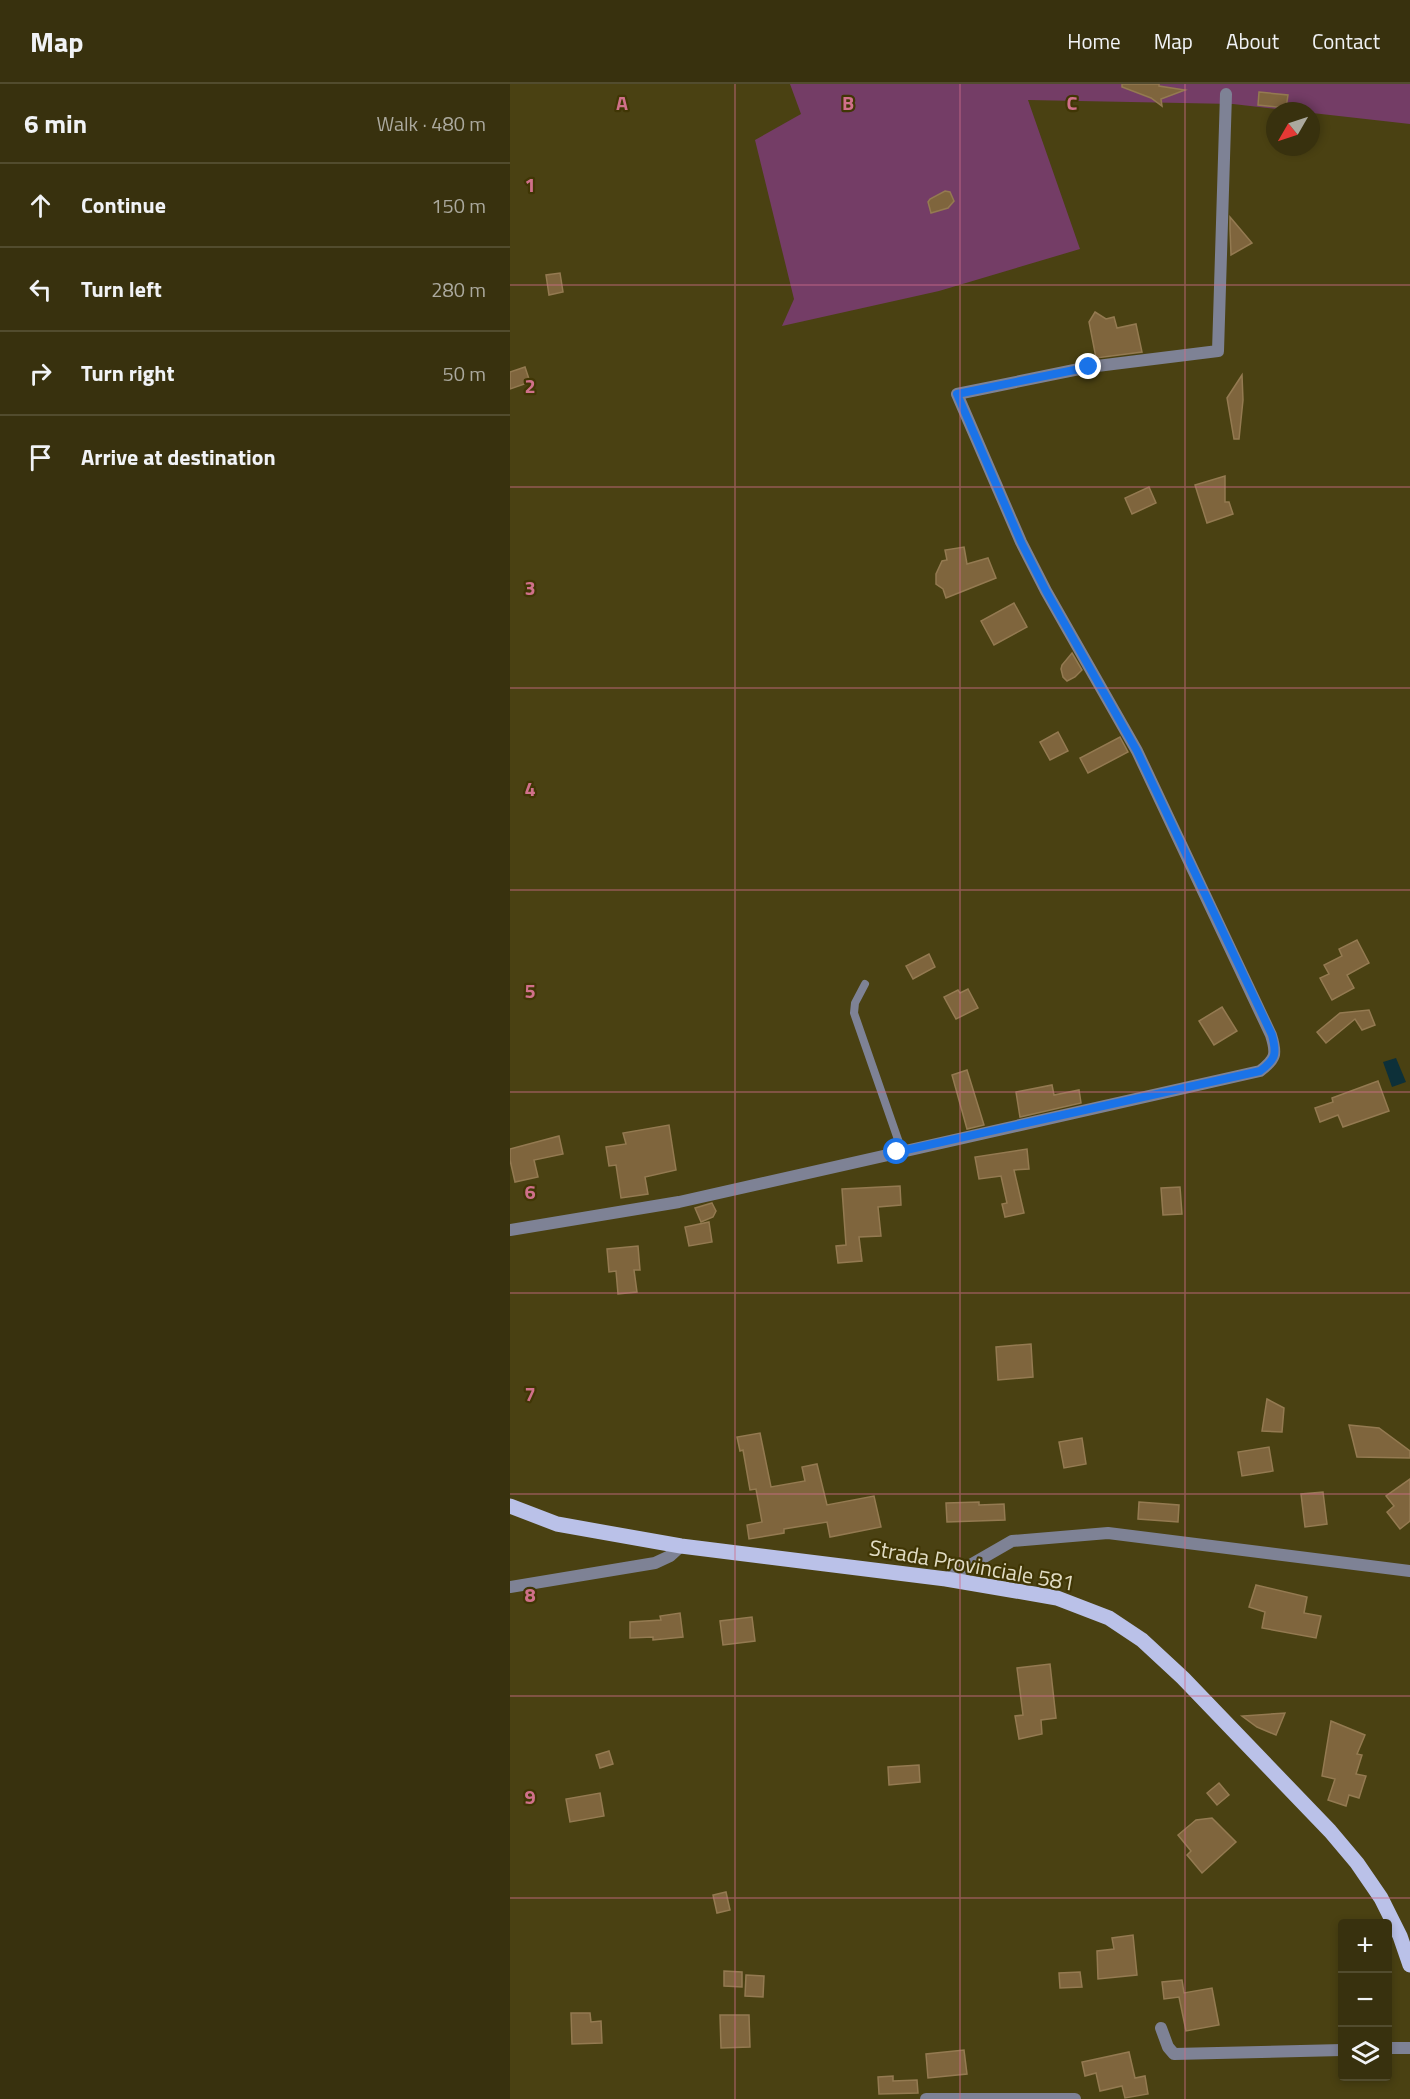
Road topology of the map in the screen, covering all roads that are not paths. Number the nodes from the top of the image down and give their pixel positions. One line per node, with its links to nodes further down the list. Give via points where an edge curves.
1 (1226, 94): 3 (street, via 1218,351 1089,367 957,394 1021,542 1137,751 1276,1050 1271,1062 1260,1071)
2 (865, 984): 3 (lane, via 854,1013)
3 (902, 1151): 4 (street, via 679,1202)
4 (510, 1230)
5 (510, 1506): 6 (main road, Strada Provinciale 581, via 557,1524)
6 (681, 1546): 8 (main road, Strada Provinciale 581); 9 (street, via 655,1563)
7 (1410, 1571): 8 (street, via 1108,1533 1012,1541)
8 (946, 1578): 10 (main road, Strada Provinciale 581, via 1057,1598 1109,1618 1142,1640 1357,1863 1381,1898)
9 (510, 1587)
10 (1410, 1965)
11 (1161, 2028): 14 (street, via 1174,2054)
12 (1392, 2048): 13 (street)
13 (1410, 2048)
14 (1338, 2049)
15 (926, 2099): 16 (street)
16 (1075, 2099)

